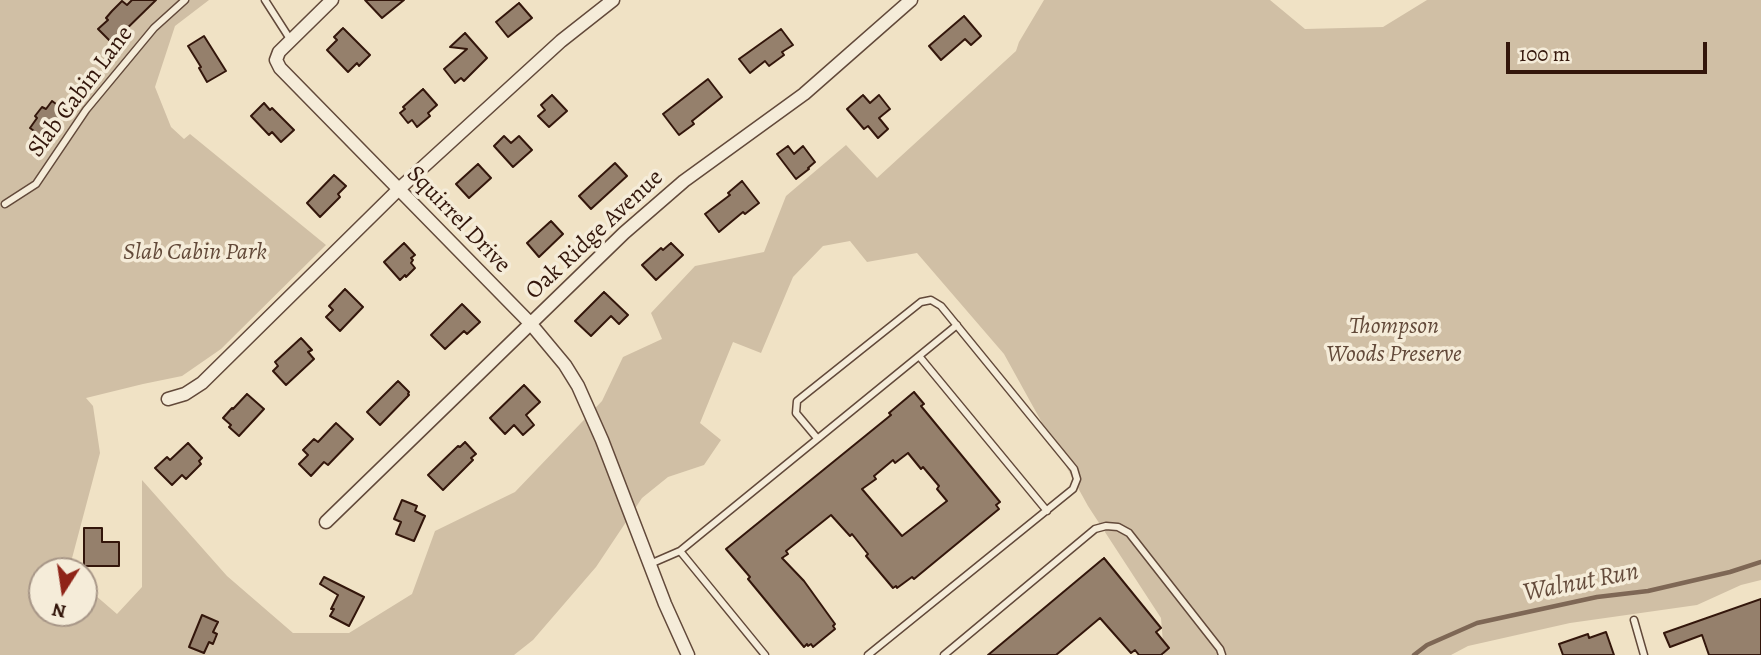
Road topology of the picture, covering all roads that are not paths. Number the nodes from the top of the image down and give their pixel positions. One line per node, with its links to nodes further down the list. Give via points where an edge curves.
1 (185, 0): 8 (lane, Slab Cabin Lane, via 154,28 86,110 36,184)
2 (265, 0): 6 (lane)
3 (332, 0): 6 (street)
4 (612, 0): 7 (street)
5 (911, 0): 9 (street, Oak Ridge Avenue, via 804,94 684,181)
6 (290, 39): 7 (street, Squirrel Drive, via 276,60 280,68)
7 (399, 190): 9 (street, Squirrel Drive); 12 (street, via 202,383)
8 (5, 204)
9 (530, 323): 15 (street, Oak Ridge Avenue); 17 (street, Squirrel Drive, via 578,386)
10 (957, 325): 11 (lane); 13 (lane, via 941,306 931,300 921,302 797,401 796,413); 14 (lane, via 1074,469 1073,489)
11 (919, 356): 13 (lane); 14 (lane)
12 (168, 398)
13 (817, 438): 16 (lane)
14 (1047, 510): 21 (lane)
15 (326, 522)
16 (680, 551): 17 (lane); 20 (lane)
17 (650, 564): 19 (street, Squirrel Drive)
18 (1634, 620): 24 (lane)
19 (688, 655)
20 (765, 655)
21 (868, 655)
22 (944, 655): 23 (lane, via 1095,529 1106,526 1129,533)
23 (1222, 655)
24 (1644, 655)

